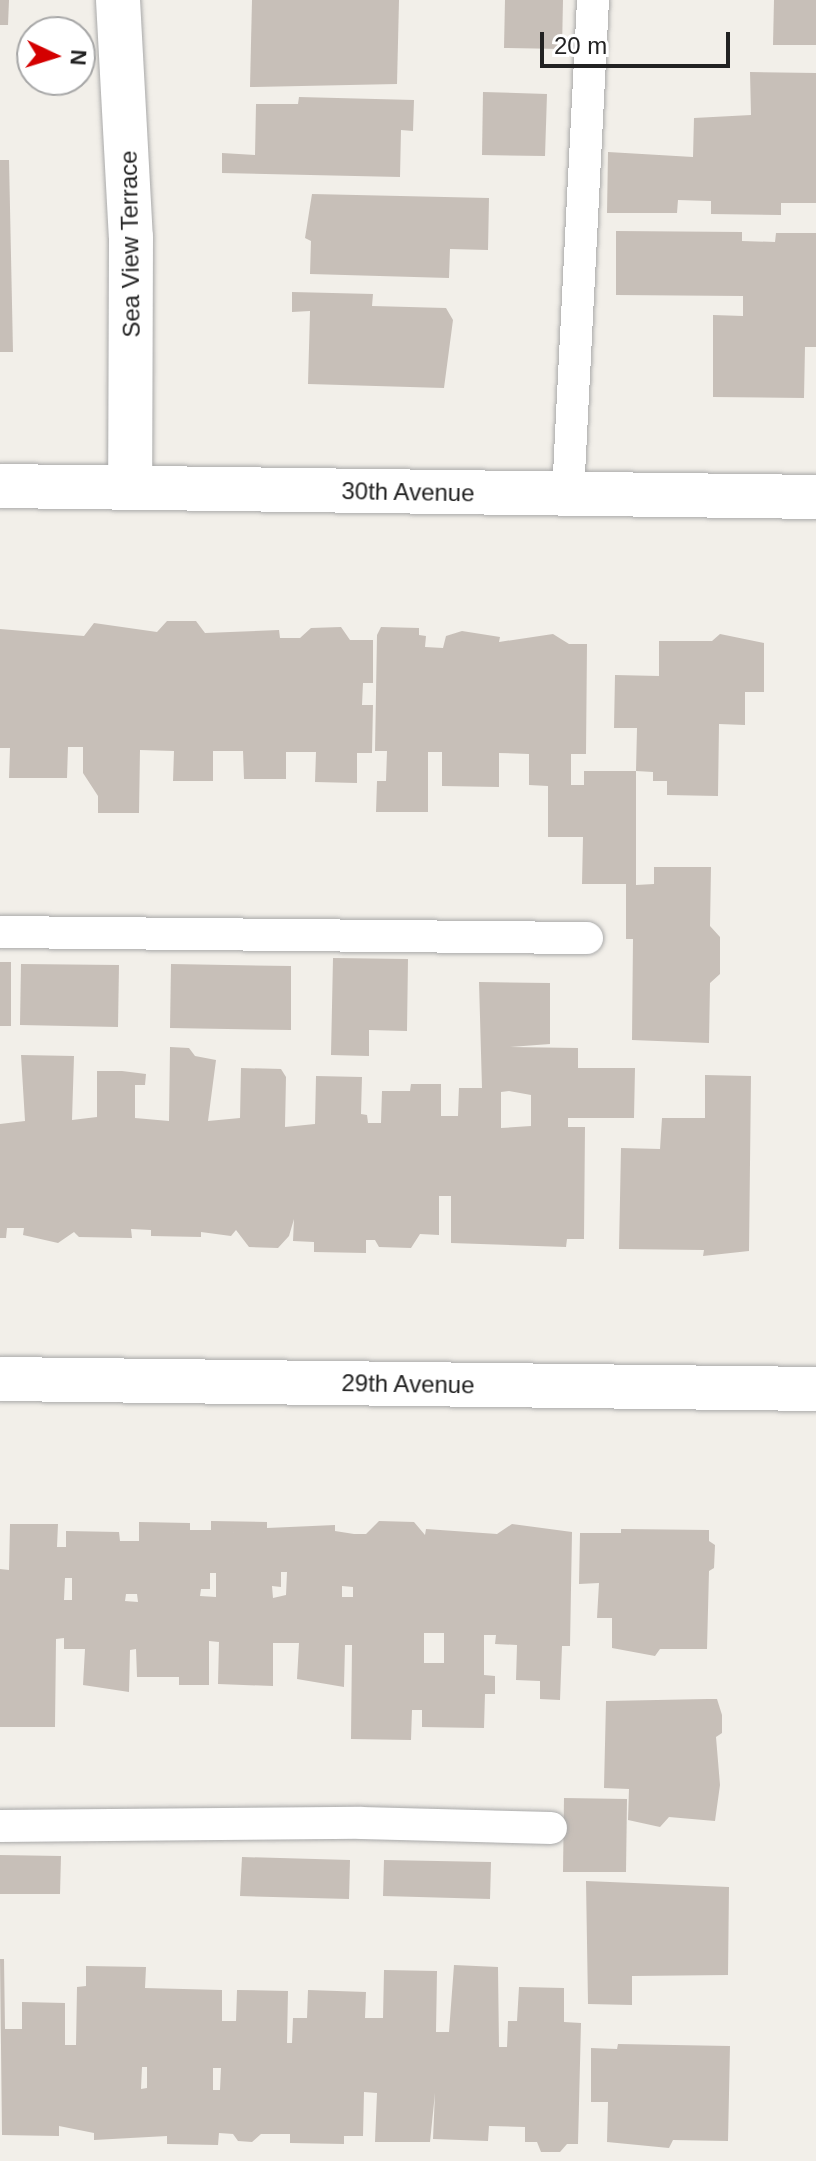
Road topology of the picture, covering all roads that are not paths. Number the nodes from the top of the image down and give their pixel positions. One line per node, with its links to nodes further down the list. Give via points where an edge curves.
1 (118, 0): 4 (street, Sea View Terrace, via 131,237)
2 (593, 0): 5 (lane)
3 (0, 486): 4 (street, 30th Avenue)
4 (130, 488): 5 (street, 30th Avenue)
5 (568, 494): 6 (street, 30th Avenue)
6 (816, 497)
7 (0, 932): 8 (lane)
8 (587, 938)
9 (0, 1379): 10 (street, 29th Avenue)
10 (816, 1389)
11 (0, 1826): 12 (lane, via 361,1823)
12 (551, 1828)

